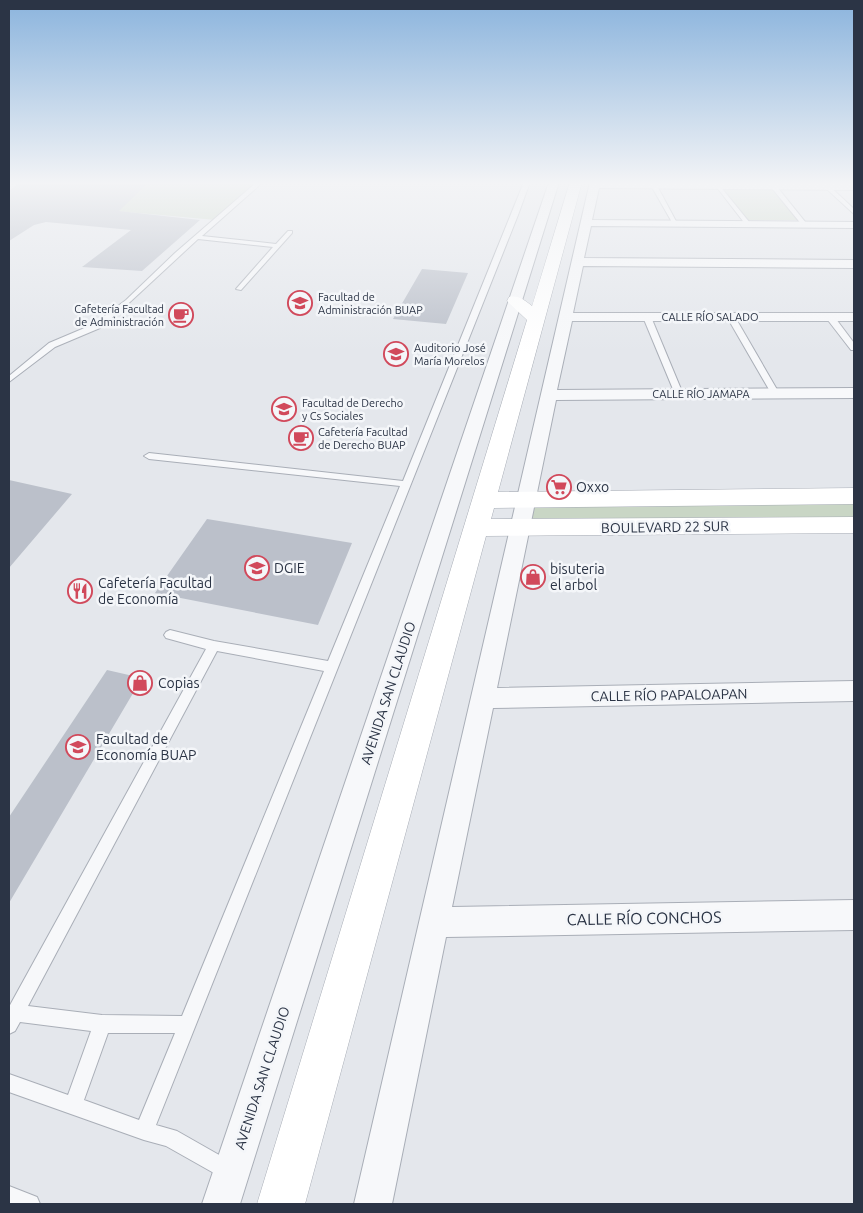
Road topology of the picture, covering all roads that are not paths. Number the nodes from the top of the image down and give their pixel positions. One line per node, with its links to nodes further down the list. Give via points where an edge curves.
1 (194, 239): 18 (lane, via 97,326 52,344)
2 (211, 239): 8 (lane)
3 (284, 239): 8 (lane)
4 (505, 239): 24 (lane)
5 (547, 239): 12 (street, AVENIDA SAN CLAUDIO)
6 (567, 239): 12 (street, AVENIDA SAN CLAUDIO)
7 (582, 239): 9 (street, AVENIDA SAN CLAUDIO)
8 (278, 246): 11 (lane)
9 (577, 262): 10 (street); 12 (street, AVENIDA SAN CLAUDIO)
10 (854, 264)
11 (239, 288)
12 (539, 312): 13 (street, CALLE RÍO SALADO); 22 (street, AVENIDA SAN CLAUDIO); 27 (street, AVENIDA SAN CLAUDIO); 46 (street, AVENIDA SAN CLAUDIO)
13 (647, 317): 14 (street, CALLE RÍO SALADO); 21 (lane)
14 (731, 317): 15 (street, CALLE RÍO SALADO); 19 (lane)
15 (830, 317): 16 (street, CALLE RÍO SALADO); 17 (lane)
16 (854, 317)
17 (854, 348)
18 (9, 380)
19 (775, 393): 20 (street, CALLE RÍO JAMAPA); 21 (street, CALLE RÍO JAMAPA)
20 (854, 393)
21 (679, 394): 22 (street, CALLE RÍO JAMAPA)
22 (549, 395): 28 (street, AVENIDA SAN CLAUDIO)
23 (150, 456): 24 (lane)
24 (406, 484): 35 (lane)
25 (854, 496): 26 (street, BOULEVARD 22 SUR)
26 (716, 497): 28 (street, BOULEVARD 22 SUR); 30 (street)
27 (484, 500): 28 (street, BOULEVARD 22 SUR); 31 (street, AVENIDA SAN CLAUDIO)
28 (526, 500): 32 (street, AVENIDA SAN CLAUDIO)
29 (854, 525): 30 (street, BOULEVARD 22 SUR)
30 (728, 526): 32 (street, BOULEVARD 22 SUR)
31 (477, 528): 32 (street, BOULEVARD 22 SUR); 50 (street, AVENIDA SAN CLAUDIO)
32 (520, 528): 37 (street, AVENIDA SAN CLAUDIO)
33 (170, 635): 34 (lane)
34 (214, 646): 35 (lane); 40 (lane)
35 (332, 667): 42 (lane)
36 (854, 691): 37 (street, CALLE RÍO PAPALOAPAN)
37 (483, 698): 39 (street, AVENIDA SAN CLAUDIO)
38 (854, 914): 39 (street, CALLE RÍO CONCHOS)
39 (434, 923): 51 (street, AVENIDA SAN CLAUDIO)
40 (12, 1019): 41 (lane)
41 (102, 1024): 42 (lane); 44 (lane)
42 (186, 1025): 45 (lane)
43 (9, 1084): 44 (lane)
44 (73, 1106): 45 (lane)
45 (144, 1131): 46 (lane, via 170,1138)
46 (232, 1173): 49 (street, AVENIDA SAN CLAUDIO)
47 (9, 1196): 48 (lane)
48 (30, 1204)
49 (221, 1204)
50 (280, 1204)
51 (373, 1204)

